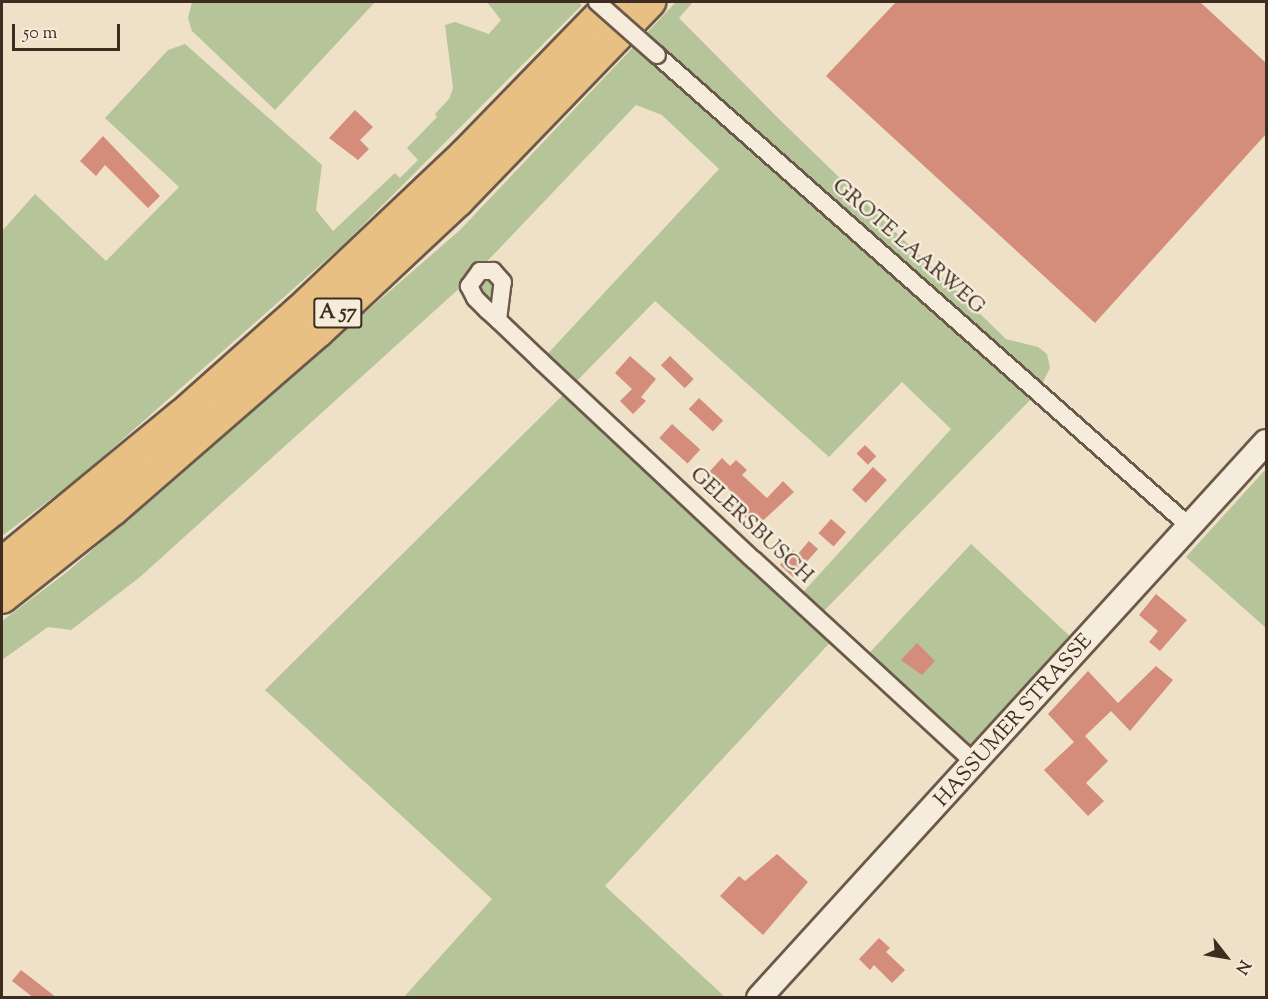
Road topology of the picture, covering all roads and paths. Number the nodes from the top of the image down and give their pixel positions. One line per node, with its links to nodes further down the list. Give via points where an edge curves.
1 (597, 2): 6 (street, GROTE LAARWEG, bridge)
2 (613, 2): 7 (highway, A 57, via 466,153 298,312 174,422)
3 (650, 2): 8 (highway, A 57, via 458,201 318,332 122,502)
4 (498, 320): 9 (street, GELERSBUSCH)
5 (1266, 442): 6 (street, HASSUMER STRASSE)
6 (1189, 526): 9 (street, HASSUMER STRASSE)
7 (2, 563)
8 (2, 598)
9 (976, 764): 10 (street, HASSUMER STRASSE)
10 (759, 998)

